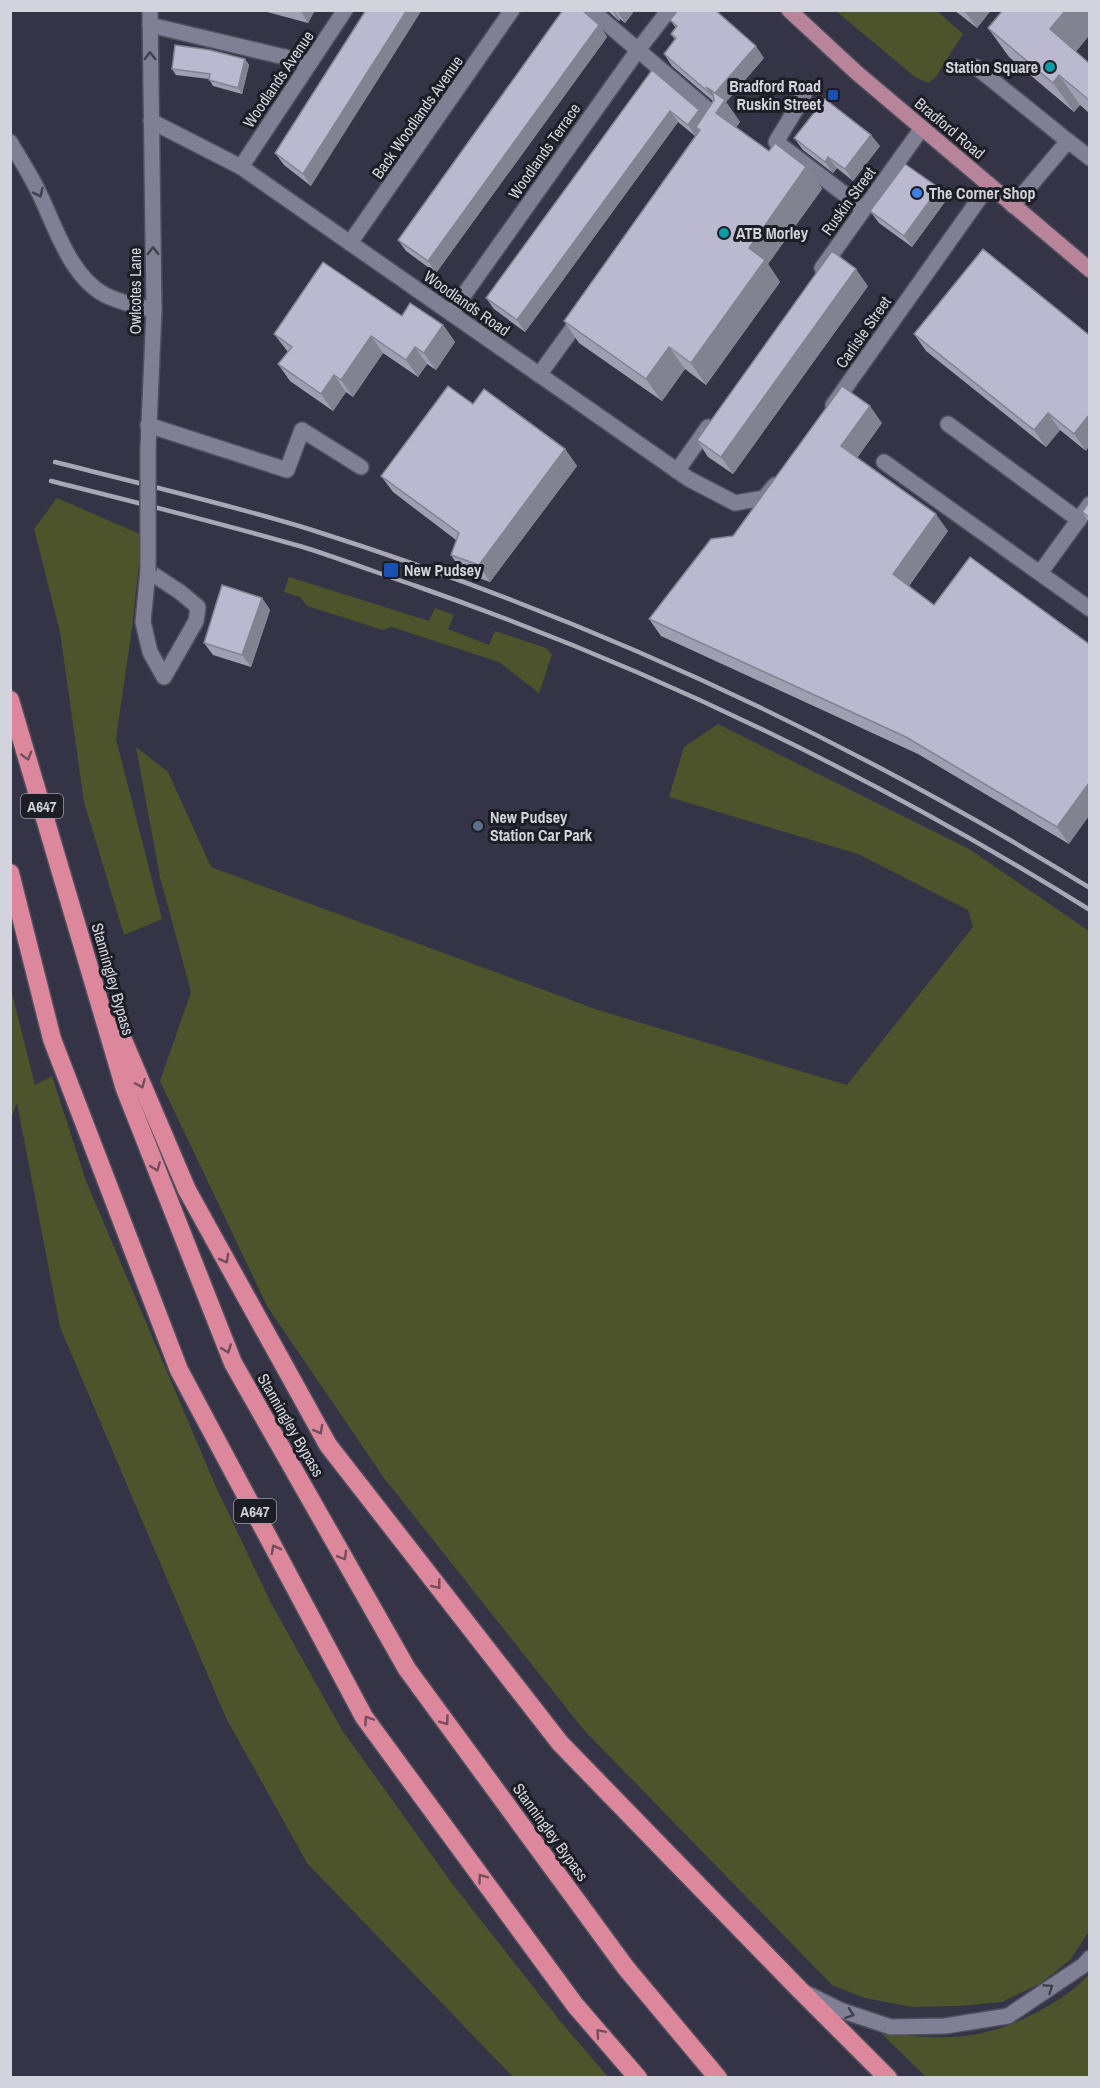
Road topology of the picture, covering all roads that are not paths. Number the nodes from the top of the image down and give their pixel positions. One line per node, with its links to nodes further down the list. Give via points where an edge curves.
1 (345, 10): 8 (street, Woodlands Avenue)
2 (512, 10): 21 (street, Back Woodlands Avenue)
3 (591, 10): 7 (street)
4 (669, 10): 7 (street, Woodlands Terrace)
5 (789, 10): 12 (main road, Bradford Road)
6 (150, 18): 8 (street); 11 (street, Owlcotes Lane, one-way to 6)
7 (638, 50): 13 (street, via 720,120); 26 (street, Woodlands Terrace)
8 (310, 63): 17 (street, Woodlands Avenue)
9 (976, 67): 14 (street)
10 (804, 96): 20 (street, via 776,142)
11 (151, 121): 17 (street, Woodlands Road); 25 (street, Owlcotes Lane, one-way to 11)
12 (922, 128): 18 (main road, Bradford Road); 20 (street, Ruskin Street)
13 (707, 139)
14 (1068, 141): 16 (street); 19 (street)
15 (10, 142): 25 (street, one-way to 25, via 39,192 65,251 84,276 103,294)
16 (1089, 158)
17 (241, 167): 21 (street, Woodlands Road)
18 (989, 185): 19 (main road, Bradford Road); 29 (street, Carlisle Street)
19 (1013, 206): 22 (main road, Bradford Road)
20 (864, 209): 23 (street, Ruskin Street)
21 (350, 243): 26 (street, Woodlands Road)
22 (1089, 270)
23 (815, 277)
24 (593, 300): 27 (street)
25 (154, 310): 31 (street, Owlcotes Lane)
26 (451, 313): 27 (street, Woodlands Road)
27 (539, 375): 34 (street, Woodlands Road)
28 (719, 413): 34 (street)
29 (822, 421)
30 (948, 424): 37 (street)
31 (148, 425): 33 (street, via 287,470 302,430); 38 (street, Owlcotes Lane, bridge)
32 (884, 462): 39 (street)
33 (361, 467)
34 (677, 471): 35 (street, Woodlands Road, via 735,503 764,498)
35 (781, 478)
36 (1089, 504): 37 (street)
37 (1079, 519): 39 (street)
38 (148, 571): 38 (street, Owlcotes Lane, via 143,622 150,652 164,677 196,621 198,607)
39 (1040, 573): 40 (street)
40 (1089, 609)
41 (10, 700): 43 (highway, Stanningley Bypass / A647, one-way to 43)
42 (10, 873): 46 (highway, A647, one-way to 42, via 575,2005 364,1717 179,1370 52,1039)
43 (73, 912): 45 (highway, one-way to 45, via 187,1190 328,1445 560,1743); 47 (highway, Stanningley Bypass / A647, one-way to 47, via 125,1089 232,1363 407,1669 626,1968)
44 (1089, 1958): 45 (street, one-way to 44, via 840,2010 891,2027 945,2026 1008,2016)
45 (798, 1988): 48 (highway)
46 (638, 2078)
47 (718, 2078)
48 (888, 2078)

